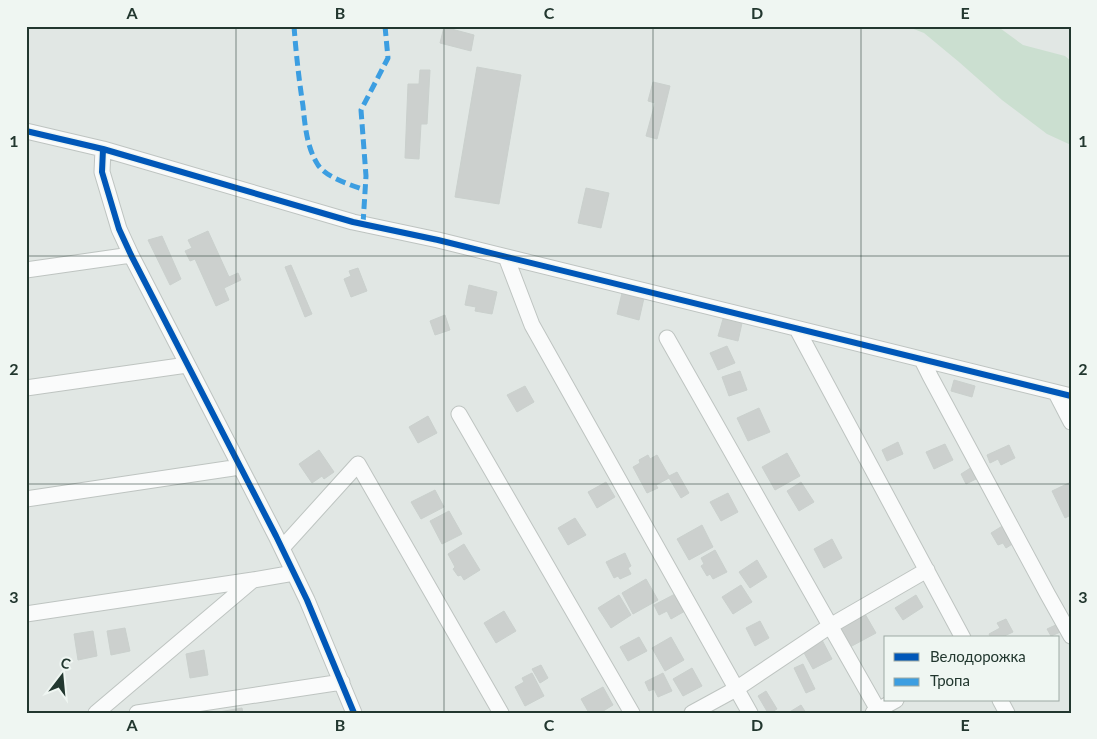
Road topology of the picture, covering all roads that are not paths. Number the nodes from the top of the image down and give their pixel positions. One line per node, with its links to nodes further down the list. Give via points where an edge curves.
1 (28, 133): 2 (street)
2 (103, 148): 3 (street, via 102,172); 4 (street, via 353,222)
3 (130, 255): 5 (street); 9 (street)
4 (506, 257): 6 (street); 25 (street, via 532,325)
5 (26, 270)
6 (797, 329): 8 (street); 17 (street)
7 (667, 338): 21 (street)
8 (922, 360): 11 (street); 23 (street)
9 (187, 365): 10 (street); 14 (street)
10 (26, 388)
11 (1063, 394): 13 (street)
12 (459, 414): 32 (street)
13 (1071, 422)
14 (240, 467): 15 (street); 16 (street)
15 (26, 498)
16 (282, 548): 18 (street); 31 (street, via 358,464)
17 (927, 570): 21 (street); 22 (street)
18 (294, 573): 19 (street); 24 (street)
19 (253, 580): 20 (street); 28 (street)
20 (26, 614)
21 (830, 626): 25 (street); 27 (street)
22 (962, 636)
23 (1071, 636)
24 (342, 682): 29 (street); 30 (street)
25 (736, 689): 33 (street); 34 (street)
26 (893, 702): 27 (street)
27 (876, 712)
28 (96, 713)
29 (138, 713)
30 (354, 713)
31 (501, 713)
32 (632, 713)
33 (692, 713)
34 (750, 713)

